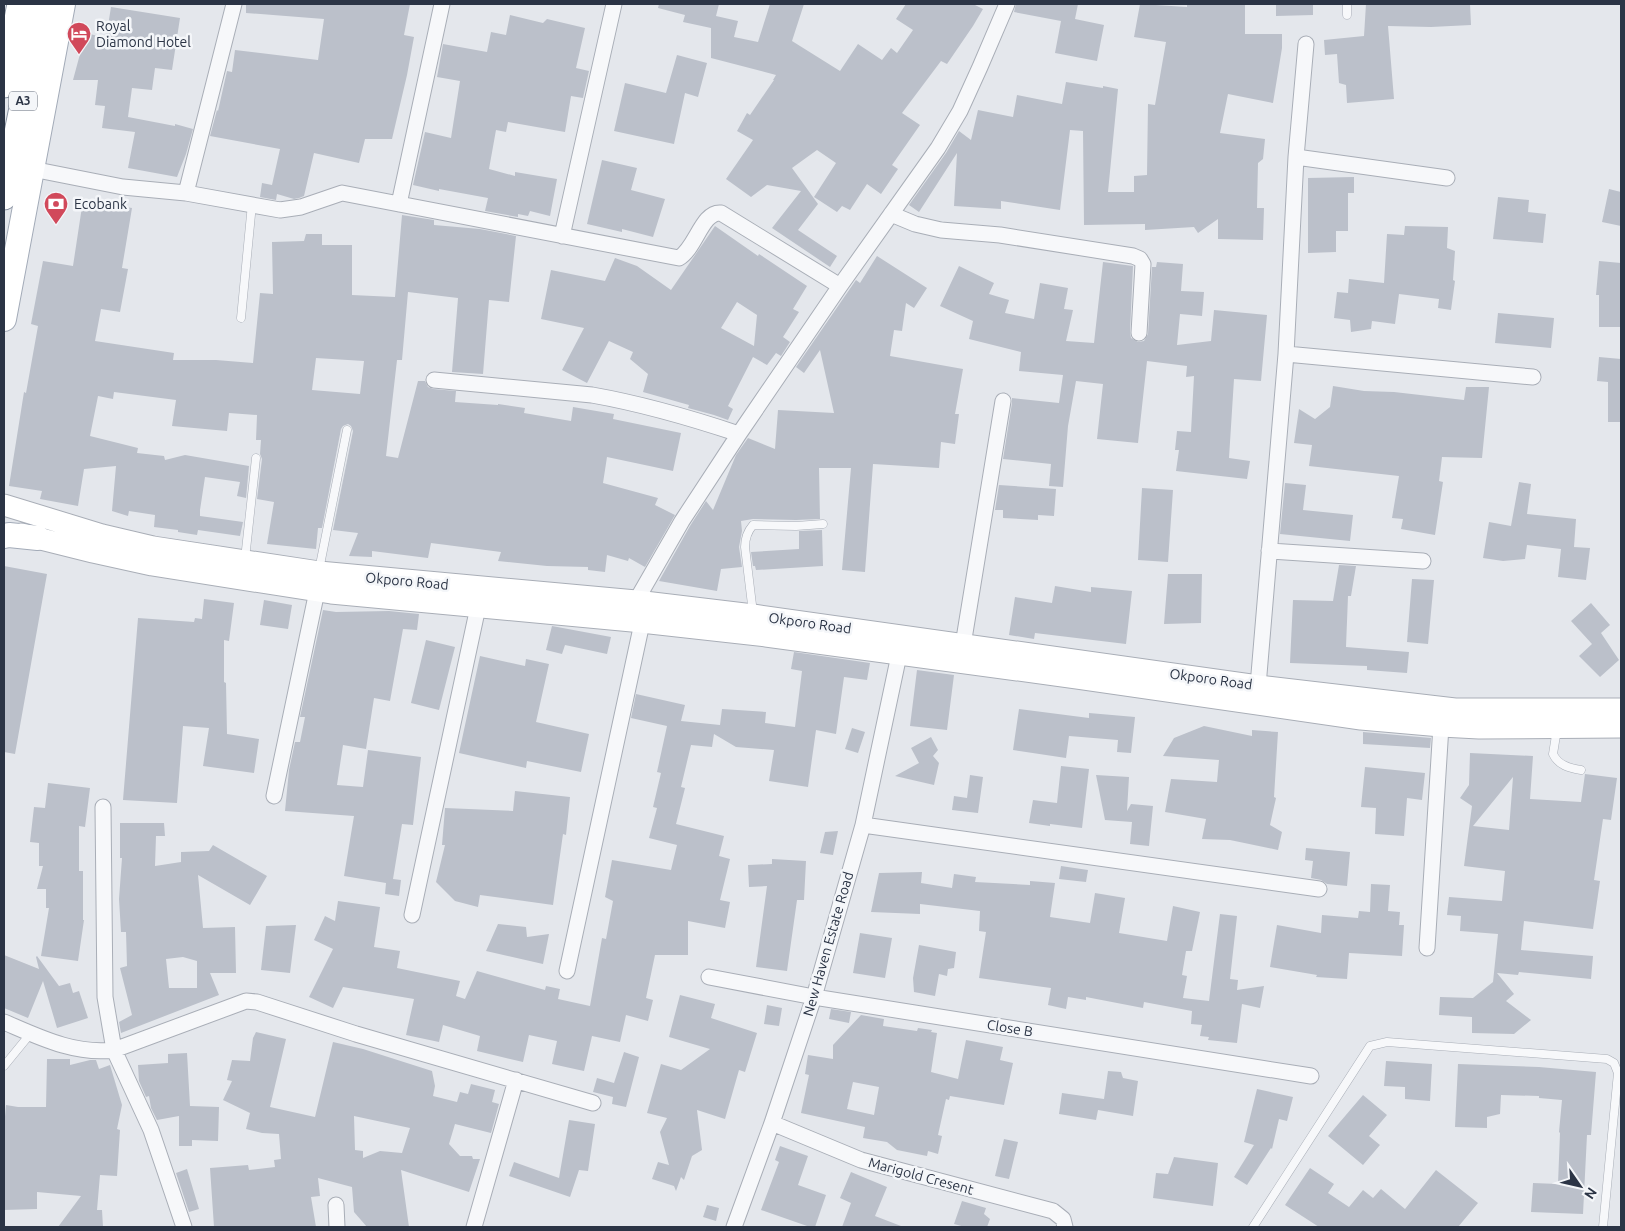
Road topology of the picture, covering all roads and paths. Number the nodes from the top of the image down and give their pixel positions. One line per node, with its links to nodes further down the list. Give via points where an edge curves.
1 (20, 4): 11 (highway, A3)
2 (43, 4): 16 (highway, A3)
3 (63, 4): 13 (main road)
4 (234, 4): 15 (street)
5 (442, 4): 18 (street)
6 (614, 4): 20 (street)
7 (1007, 4): 19 (street, via 960,111)
8 (1347, 4): 9 (lane)
9 (1347, 15)
10 (1306, 44): 12 (street)
11 (4, 85)
12 (1296, 158): 14 (street); 25 (street)
13 (32, 169): 15 (street, via 123,187); 23 (main road)
14 (1448, 178)
15 (186, 193): 17 (street)
16 (4, 197)
17 (252, 204): 18 (street, via 280,210 316,203 342,193); 22 (lane)
18 (399, 204): 20 (street)
19 (891, 214): 21 (street); 24 (street, via 941,230 1000,234 1140,259 1143,264)
20 (562, 236): 21 (street, via 679,258 686,254 708,217 716,212)
21 (840, 286): 30 (street)
22 (241, 318)
23 (4, 319)
24 (1139, 333)
25 (1286, 354): 26 (street); 37 (street)
26 (1533, 377)
27 (434, 380): 30 (street, via 609,398)
28 (1003, 402): 45 (street)
29 (347, 430): 40 (lane)
30 (739, 434): 41 (street)
31 (256, 458): 38 (lane)
32 (4, 505): 38 (main road, Okporo Road, via 153,547)
33 (823, 524): 43 (lane, via 753,526 748,531 745,547)
34 (4, 529): 36 (main road, Okporo Road)
35 (4, 536): 36 (main road)
36 (38, 538): 40 (main road, Okporo Road, via 152,565)
37 (1269, 551): 39 (street); 47 (street)
38 (244, 561): 40 (main road, Okporo Road)
39 (1423, 561)
40 (318, 582): 41 (main road, Okporo Road); 42 (main road, Okporo Road); 53 (street)
41 (636, 601): 43 (main road, Okporo Road)
42 (478, 607): 44 (main road, Okporo Road); 57 (street)
43 (754, 615): 45 (main road, Okporo Road)
44 (642, 623): 46 (main road, Okporo Road); 59 (street)
45 (964, 645): 47 (main road, Okporo Road)
46 (899, 655): 49 (main road, Okporo Road, via 1361,719); 55 (street, New Haven Estate Road)
47 (1258, 686): 48 (main road, Okporo Road, via 1455,709)
48 (1621, 709)
49 (1441, 726): 50 (main road, Okporo Road); 58 (street)
50 (1558, 727): 51 (main road, Okporo Road); 52 (lane, via 1554,758 1560,764)
51 (1621, 727)
52 (1580, 770)
53 (274, 796)
54 (103, 807): 64 (street, via 105,998)
55 (863, 825): 56 (street); 61 (street, New Haven Estate Road)
56 (1319, 889)
57 (412, 915)
58 (1427, 948)
59 (567, 971)
60 (708, 978): 61 (street, Close B)
61 (814, 997): 66 (street, Close B); 69 (street, New Haven Estate Road)
62 (4, 1022): 63 (street)
63 (31, 1033): 64 (street, via 61,1045 101,1052); 65 (lane)
64 (114, 1050): 67 (street, via 251,1001); 71 (street, via 150,1130)
65 (4, 1066)
66 (1311, 1076)
67 (516, 1080): 68 (street); 73 (street)
68 (594, 1103)
69 (772, 1123): 74 (street, New Haven Estate Road); 75 (street, Marigold Cresent, via 861,1160 1054,1211 1063,1219)
70 (336, 1205): 72 (street)
71 (184, 1227)
72 (337, 1227)
73 (474, 1227)
74 (734, 1227)
75 (1065, 1227)
76 (1253, 1227): 77 (lane, via 1370,1046 1387,1042 1607,1059 1614,1063 1618,1073)
77 (1604, 1227)

